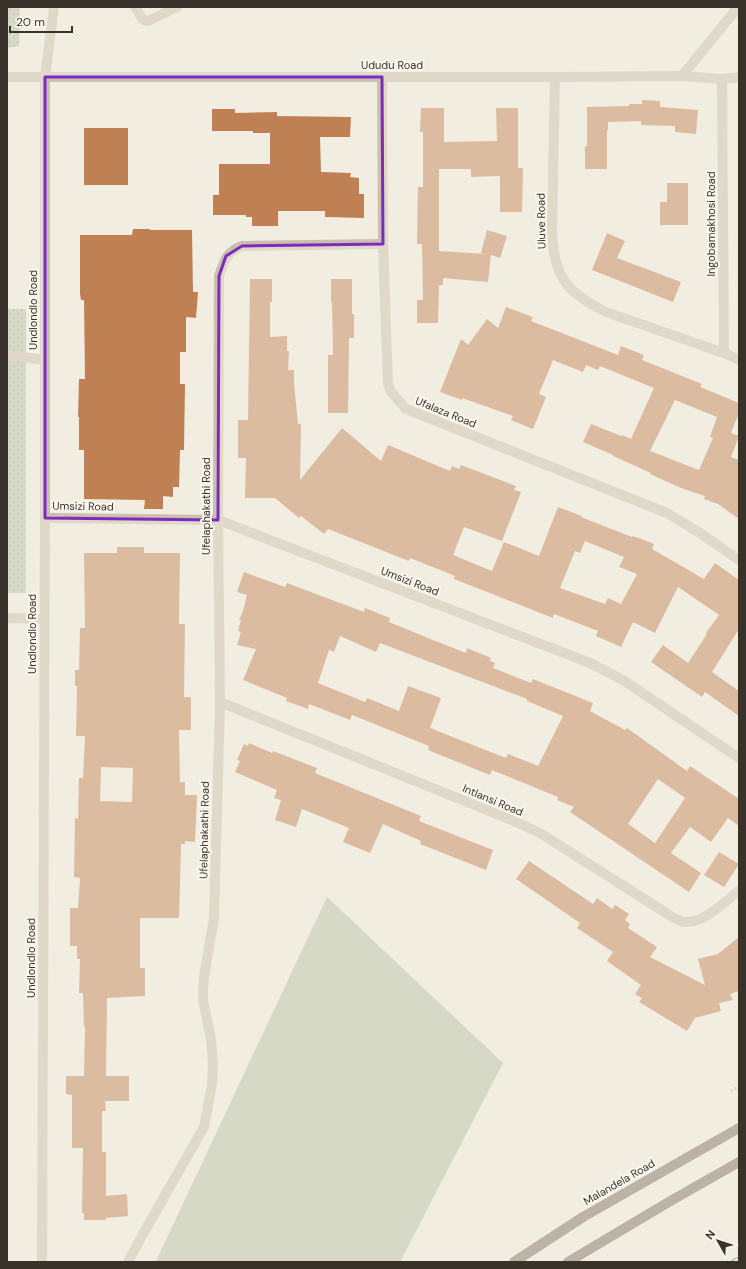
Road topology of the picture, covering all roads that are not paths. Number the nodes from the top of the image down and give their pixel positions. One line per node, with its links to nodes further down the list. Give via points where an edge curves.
1 (54, 7): 7 (street, Undlondlo Road)
2 (135, 7): 3 (street, via 143,20 148,21)
3 (177, 7)
4 (738, 7): 5 (street)
5 (682, 76): 9 (street, Ududu Road); 11 (street, Ududu Road)
6 (7, 77): 7 (street, Ududu Road)
7 (45, 77): 8 (street, Ududu Road); 15 (street, Undlondlo Road)
8 (382, 77): 9 (street, Ududu Road); 12 (street, Ufalaza Road)
9 (555, 77): 13 (street, Uluve Road, via 552,249 565,283 584,300 606,312)
10 (739, 77): 11 (street, Ududu Road)
11 (722, 79): 13 (street, Ingobamakhosi Road)
12 (382, 244): 18 (street, Ufelaphakathi Road, via 242,246 226,256 219,276); 19 (street, Ufalaza Road, via 388,384 400,404 406,409 667,513)
13 (724, 353): 16 (street)
14 (7, 355): 15 (street)
15 (45, 360): 17 (street, Undlondlo Road)
16 (739, 360)
17 (45, 518): 18 (street, Umsizi Road); 21 (street, Undlondlo Road)
18 (218, 520): 22 (street, Ufelaphakathi Road); 23 (street, Umsizi Road, via 590,662 623,680)
19 (739, 560)
20 (7, 618): 21 (street)
21 (44, 619): 27 (street, Undlondlo Road)
22 (220, 702): 24 (street, Intlansi Road, via 540,833 674,918 685,922 695,921 706,916); 28 (street, Ufelaphakathi Road, via 214,918 203,988 211,1039 212,1085 204,1127)
23 (739, 758)
24 (739, 891)
25 (739, 1128): 29 (main road, Malandela Road, via 583,1217)
26 (739, 1162): 30 (main road)
27 (42, 1262)
28 (128, 1262)
29 (514, 1262)
30 (568, 1262)

